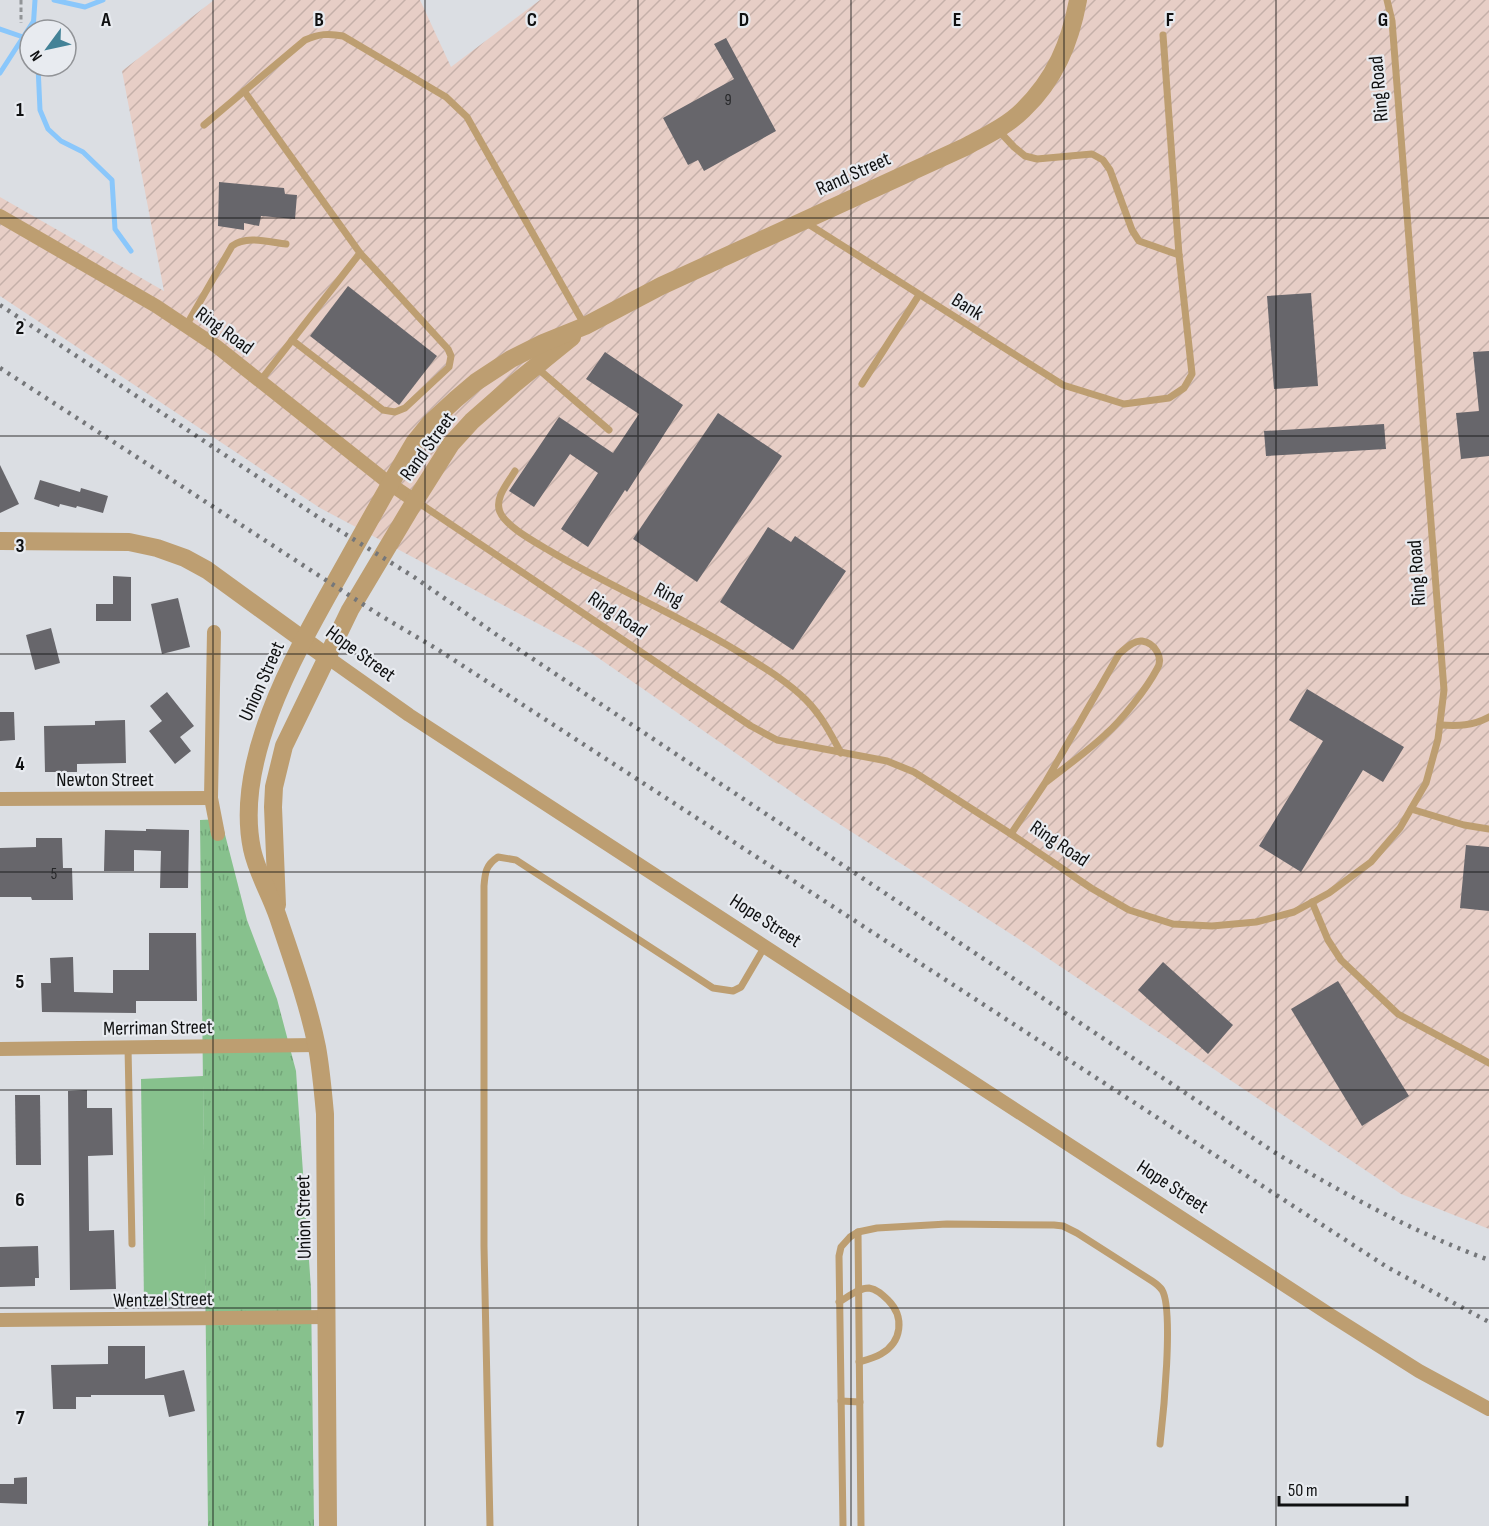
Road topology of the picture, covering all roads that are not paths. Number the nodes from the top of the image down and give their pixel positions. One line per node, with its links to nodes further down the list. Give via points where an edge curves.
1 (1078, 0): 6 (street, Rand Street, via 1062,58 1023,111)
2 (1387, 0): 28 (lane, Ring Road, via 1404,158 1444,690)
3 (1162, 35): 11 (lane)
4 (244, 91): 5 (lane); 10 (lane); 14 (lane, via 305,40 331,33 343,36 446,97 467,117)
5 (204, 125)
6 (998, 129): 8 (street, Rand Street); 11 (lane, via 1025,156 1037,159 1092,154 1102,160 1110,170 1139,241)
7 (0, 216): 13 (street, Ring Road)
8 (802, 221): 12 (lane, Bank); 14 (street, Rand Street, via 660,286)
9 (286, 244): 13 (lane, via 237,241)
10 (360, 253): 15 (lane); 15 (lane, via 448,349 449,367 405,408 395,412 383,410)
11 (1179, 255): 12 (lane, Bank, via 1192,374 1184,388 1169,398 1124,404 1063,386)
12 (920, 295): 18 (lane)
13 (186, 326): 17 (street, Ring Road)
14 (585, 326): 16 (street, Rand Street); 21 (street, Rand Street, via 511,359 476,382 431,422)
15 (292, 340): 17 (lane)
16 (535, 367): 19 (lane); 22 (street, Rand Street, via 451,444)
17 (261, 380): 21 (street, Ring Road)
18 (862, 384)
19 (609, 430)
20 (515, 471): 29 (lane, Ring, via 498,503 507,521 584,571 665,610 779,677 806,700)
21 (390, 484): 22 (street, Ring Road); 25 (street, Union Street)
22 (415, 501): 26 (street, Union Street, via 350,610); 29 (lane, Ring Road, via 751,726 777,740)
23 (0, 541): 25 (street, Hope Street, via 129,542 157,548 207,570)
24 (214, 632): 31 (street)
25 (304, 640): 26 (street, Hope Street); 38 (street, Union Street, via 272,708 259,744 250,789 252,848)
26 (327, 657): 38 (street, Union Street, via 284,746 274,787); 39 (street, Hope Street, via 409,715)
27 (1489, 717): 28 (lane, via 1464,726)
28 (1440, 725): 33 (lane, Ring Road, via 1426,783)
29 (841, 753): 36 (lane, Ring Road, via 887,761 914,772)
30 (1045, 783): 30 (lane, via 1108,733 1142,692 1159,667 1158,652 1152,645 1134,643 1119,654); 36 (lane)
31 (211, 798): 32 (street, Newton Street); 35 (street)
32 (0, 799)
33 (1411, 809): 34 (lane); 37 (lane, Ring Road, via 1371,862)
34 (1489, 829)
35 (218, 834)
36 (1011, 834): 37 (lane, Ring Road, via 1129,910 1173,924 1256,922 1294,912)
37 (1312, 902): 43 (lane, via 1341,960 1398,1014)
38 (277, 913): 40 (street, Union Street)
39 (765, 946): 53 (street, Hope Street, via 1342,1322); 56 (lane, via 741,987 733,991 713,988 516,860 498,857 485,871 484,1246)
40 (317, 1045): 41 (street, Merriman Street); 48 (street, Union Street, via 325,1114)
41 (128, 1047): 42 (street, Merriman Street); 45 (lane)
42 (0, 1049)
43 (1489, 1063)
44 (858, 1232): 46 (lane); 47 (lane, via 841,1247); 54 (lane, via 947,1224 1064,1226 1152,1281 1162,1289 1167,1318)
45 (132, 1244)
46 (859, 1290): 47 (lane); 50 (lane); 50 (lane, via 869,1288 882,1294 893,1305 901,1326 897,1338 883,1353)
47 (840, 1302): 51 (lane)
48 (326, 1317): 49 (street, Wentzel Street); 55 (street, Union Street)
49 (0, 1320)
50 (859, 1362): 52 (lane)
51 (841, 1401): 52 (lane); 57 (lane)
52 (860, 1402): 58 (lane)
53 (1489, 1409)
54 (1160, 1444)
55 (328, 1526)
56 (490, 1526)
57 (843, 1526)
58 (861, 1526)

